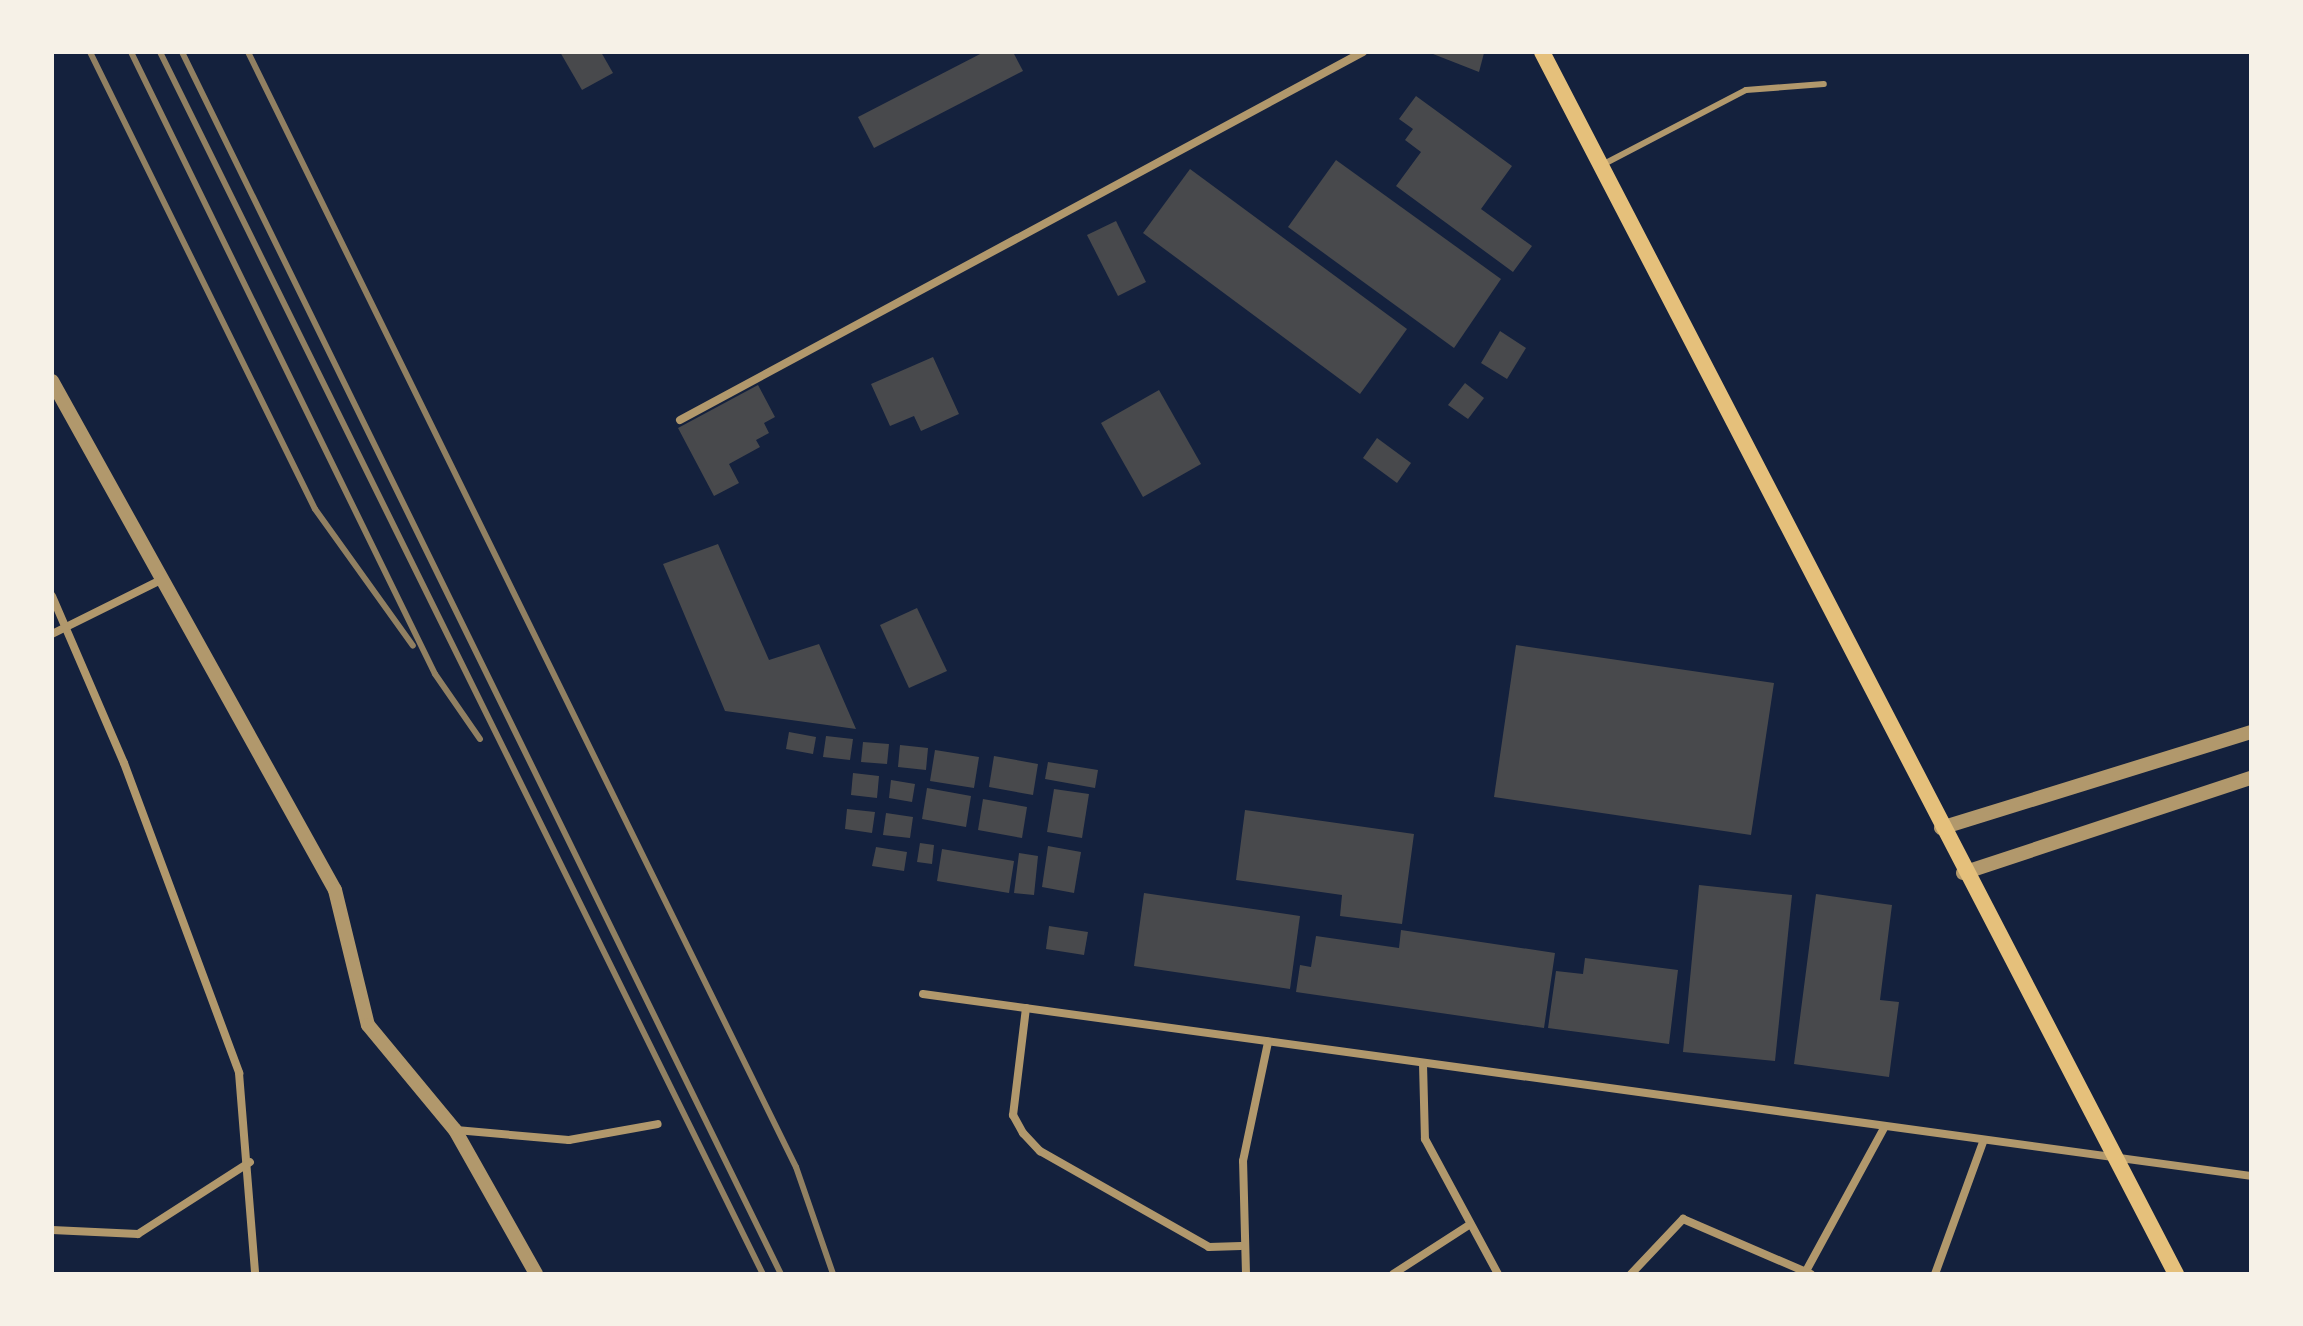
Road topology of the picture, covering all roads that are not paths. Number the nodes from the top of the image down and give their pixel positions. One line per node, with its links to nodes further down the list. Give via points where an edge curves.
1 (1363, 52): 6 (street)
2 (1542, 52): 4 (main road)
3 (1824, 84): 4 (lane, via 1746,90)
4 (1601, 166): 13 (main road)
5 (52, 381): 7 (street)
6 (680, 420)
7 (163, 579): 9 (street); 21 (street, via 335,890 368,1025)
8 (52, 596): 9 (street)
9 (66, 626): 10 (street); 24 (street, via 239,1073)
10 (52, 634)
11 (2251, 733): 13 (street)
12 (2251, 778): 14 (street)
13 (1941, 828): 14 (main road)
14 (1963, 873): 23 (main road)
15 (923, 994): 16 (street)
16 (1026, 1008): 17 (street); 28 (street, via 1013,1115 1023,1133 1040,1151 1209,1247)
17 (1268, 1042): 18 (street); 28 (street, via 1246,1130)
18 (1423, 1064): 20 (street); 26 (street, via 1425,1139)
19 (658, 1124): 21 (street, via 569,1140)
20 (1884, 1128): 22 (street); 29 (street)
21 (455, 1130): 31 (street)
22 (1983, 1142): 23 (street); 36 (street)
23 (2113, 1153): 25 (street); 37 (main road)
24 (250, 1162): 27 (street, via 138,1234); 30 (street)
25 (2251, 1176)
26 (1469, 1225): 33 (street); 34 (street)
27 (52, 1230)
28 (1241, 1246): 32 (street)
29 (1808, 1273): 35 (street, via 1683,1219)
30 (255, 1274)
31 (536, 1274)
32 (1246, 1274)
33 (1393, 1274)
34 (1498, 1274)
35 (1631, 1274)
36 (1935, 1274)
37 (2176, 1274)

